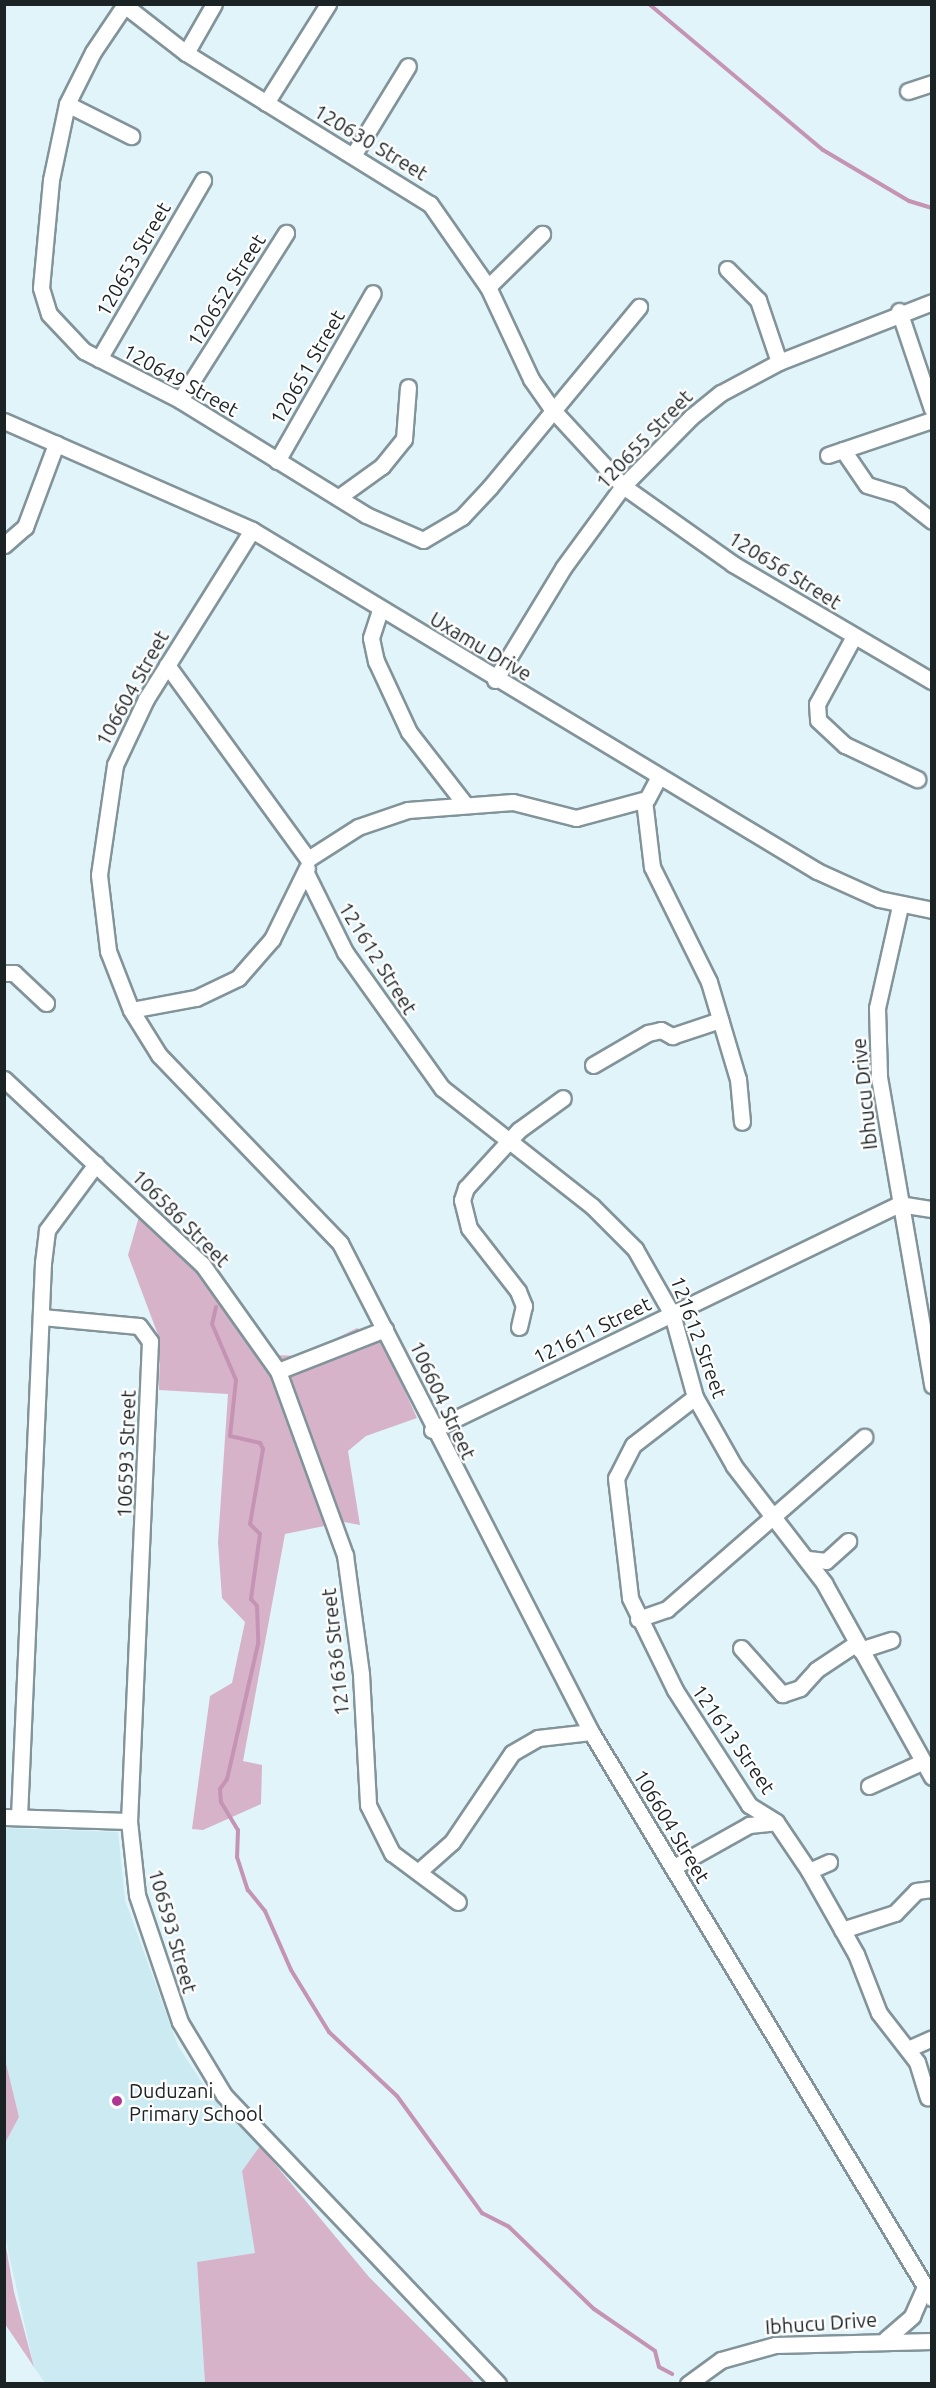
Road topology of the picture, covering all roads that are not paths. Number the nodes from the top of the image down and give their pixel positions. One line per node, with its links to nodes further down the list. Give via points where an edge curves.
1 (214, 4): 4 (street)
2 (328, 4): 8 (street)
3 (124, 5): 4 (street, 120630 Street); 9 (street, 120649 Street, via 93,52)
4 (186, 53): 8 (street, 120630 Street)
5 (408, 66): 11 (street)
6 (932, 83): 7 (street)
7 (908, 91)
8 (266, 103): 11 (street, 120630 Street)
9 (67, 104): 10 (street); 21 (street, 120649 Street, via 51,180 40,288 50,314 63,332)
10 (131, 136)
11 (354, 154): 16 (street, 120630 Street, via 430,204)
12 (204, 180): 21 (street, 120653 Street)
13 (286, 233): 24 (street, 120652 Street)
14 (542, 234): 16 (street)
15 (727, 270): 22 (street, via 758,300)
16 (488, 287): 25 (street, 120630 Street, via 531,379)
17 (373, 293): 30 (street, 120651 Street)
18 (932, 302): 20 (street, 120655 Street)
19 (639, 307): 25 (street, 120649 Street)
20 (899, 311): 22 (street, 120655 Street); 26 (street)
21 (99, 359): 24 (street, 120649 Street)
22 (779, 362): 31 (street, 120655 Street, via 708,403)
23 (408, 387): 32 (street, via 404,439 382,466)
24 (180, 400): 30 (street, 120649 Street)
25 (551, 408): 31 (street, 120630 Street); 32 (street, 120649 Street, via 490,487 436,536 404,535)
26 (932, 409)
27 (932, 420): 33 (street, via 836,453 867,485 899,495)
28 (4, 421): 29 (street, Uxamu Drive)
29 (56, 444): 34 (street, Uxamu Drive); 35 (street, via 25,527)
30 (277, 461): 32 (street, 120649 Street)
31 (623, 486): 37 (street, 120656 Street, via 733,564); 39 (street, 120655 Street, via 563,568)
32 (339, 497)
33 (932, 520)
34 (252, 530): 36 (street, Uxamu Drive); 38 (street, 106604 Street)
35 (4, 545)
36 (380, 610): 39 (street, Uxamu Drive); 44 (street, via 372,638 376,661 409,732)
37 (854, 638): 40 (street, 120656 Street); 42 (street, via 817,704 818,720 845,745)
38 (167, 665): 45 (street); 51 (street, 106604 Street, via 115,765 102,832 100,914)
39 (495, 680): 41 (street, Uxamu Drive)
40 (932, 681)
41 (658, 778): 43 (street); 47 (street, Uxamu Drive, via 817,871)
42 (917, 779)
43 (644, 800): 44 (street, via 576,818 513,802); 52 (street, via 652,867 696,950)
44 (464, 803): 45 (street, via 386,815)
45 (308, 859): 46 (street)
46 (307, 875): 51 (street, via 267,947 238,978 196,999); 57 (street, 121612 Street, via 345,952 403,1038 459,1106)
47 (900, 906): 48 (street, Uxamu Drive); 59 (street, Ibhucu Drive, via 884,967 877,1040)
48 (932, 910)
49 (4, 973): 50 (street, via 14,974)
50 (46, 1003)
51 (131, 1010): 64 (street, 106604 Street, via 186,1087 329,1228)
52 (720, 1020): 53 (street, via 672,1036 661,1030 648,1033); 56 (street, via 738,1079)
53 (593, 1065)
54 (4, 1079): 58 (street, 106586 Street)
55 (563, 1098): 57 (street)
56 (742, 1122)
57 (510, 1141): 61 (street, 121612 Street, via 613,1226 657,1282); 63 (street, via 466,1188 462,1200 469,1228 518,1291 524,1306)
58 (96, 1164): 62 (street, via 47,1230); 65 (street, 106586 Street, via 202,1264)
59 (899, 1204): 60 (street); 61 (street, 121611 Street); 66 (street, Ibhucu Drive)
60 (932, 1209)
61 (672, 1314): 67 (street, 121612 Street); 68 (street, 121611 Street)
62 (42, 1317): 82 (street); 83 (street, 106593 Street, via 139,1326 150,1341)
63 (519, 1327)
64 (386, 1329): 65 (street); 68 (street, 106604 Street)
65 (278, 1371): 89 (street, 121636 Street, via 345,1554 361,1674 368,1805 392,1853)
66 (932, 1385)
67 (695, 1397): 70 (street, 121612 Street); 73 (street, 121613 Street, via 633,1445 616,1478 622,1549)
68 (432, 1431): 77 (street, 106604 Street)
69 (864, 1437): 70 (street)
70 (773, 1520): 72 (street, 121612 Street); 73 (street, via 667,1609)
71 (849, 1540): 72 (street, via 826,1562)
72 (808, 1559): 75 (street, 121612 Street)
73 (638, 1619): 81 (street, 121613 Street, via 675,1690)
74 (891, 1640): 75 (street)
75 (858, 1647): 76 (street, via 816,1670 800,1688 782,1694); 78 (street, 121612 Street)
76 (741, 1648)
77 (591, 1732): 87 (street, 106604 Street); 89 (street, via 538,1738 512,1753 452,1842)
78 (922, 1762): 79 (street, 121612 Street); 80 (street)
79 (932, 1777)
80 (869, 1786)
81 (749, 1805): 84 (street, 121613 Street); 85 (street)
82 (12, 1817): 83 (street)
83 (129, 1821): 99 (street, 106593 Street, via 137,1895 149,1937 180,2022 203,2064 276,2152)
84 (776, 1822): 85 (street); 88 (street, 121613 Street)
85 (748, 1825): 87 (street)
86 (829, 1862): 88 (street)
87 (674, 1867): 96 (street, 106604 Street)
88 (809, 1871): 92 (street, 121613 Street)
89 (418, 1872): 91 (street, 121636 Street)
90 (932, 1889): 92 (street, via 916,1891 895,1913)
91 (458, 1902)
92 (842, 1930): 94 (street, 121613 Street, via 879,2013)
93 (932, 2038): 94 (street)
94 (910, 2048): 95 (street, 121613 Street)
95 (928, 2097)
96 (928, 2293): 97 (street, via 912,2316)
97 (886, 2339): 98 (street, Ibhucu Drive); 100 (street, Ibhucu Drive, via 755,2350 708,2366)
98 (932, 2341)
99 (498, 2384)
100 (688, 2384)

